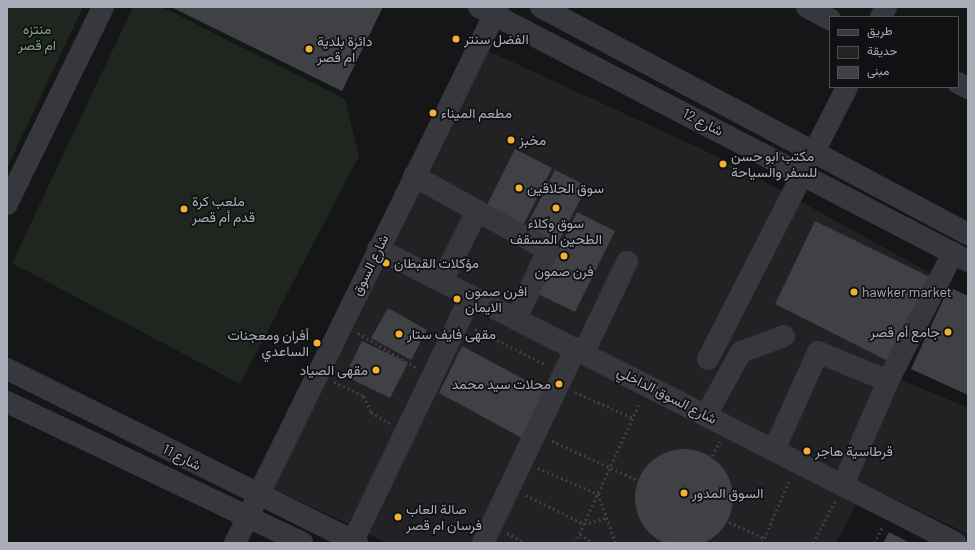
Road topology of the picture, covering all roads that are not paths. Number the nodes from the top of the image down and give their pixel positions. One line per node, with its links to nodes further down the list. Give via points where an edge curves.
1 (103, 7): 14 (street)
2 (541, 7): 11 (street, شارع 12)
3 (808, 7): 7 (street)
4 (886, 7): 6 (street)
5 (490, 9): 12 (street, شارع 12); 13 (street, شارع السوق)
6 (882, 16)
7 (829, 18)
8 (959, 84): 10 (street)
9 (846, 88): 11 (street)
10 (968, 88)
11 (814, 152): 12 (street); 16 (street, شارع 12)
12 (803, 173): 18 (street, شارع 12); 25 (street)
13 (414, 176): 15 (street); 17 (street, شارع السوق)
14 (7, 204)
15 (477, 211): 20 (street); 22 (street, via 548,250)
16 (968, 234)
17 (378, 248): 20 (street, شارع السوق الداخلي); 32 (street, شارع السوق)
18 (961, 257): 27 (street)
19 (627, 262): 24 (street)
20 (442, 281): 21 (street, شارع السوق الداخلي)
21 (471, 296): 22 (street, شارع السوق الداخلي); 34 (street)
22 (516, 318): 24 (street, شارع السوق الداخلي)
23 (784, 336): 29 (street, via 741,352)
24 (580, 350): 29 (street, شارع السوق الداخلي); 37 (street, via 561,378)
25 (708, 359)
26 (7, 369): 32 (street, شارع 11)
27 (888, 381): 30 (street, via 818,352); 31 (street)
28 (7, 402): 33 (street, شارع 11)
29 (706, 415): 30 (street, شارع السوق الداخلي)
30 (774, 450): 31 (street, شارع السوق الداخلي)
31 (844, 486): 38 (street, شارع السوق الداخلي)
32 (259, 495): 33 (street, شارع السوق); 34 (street, شارع 11)
33 (248, 517): 35 (street, شارع السوق); 36 (street, شارع 11)
34 (355, 542)
35 (235, 543)
36 (302, 543)
37 (483, 543)
38 (956, 543)

